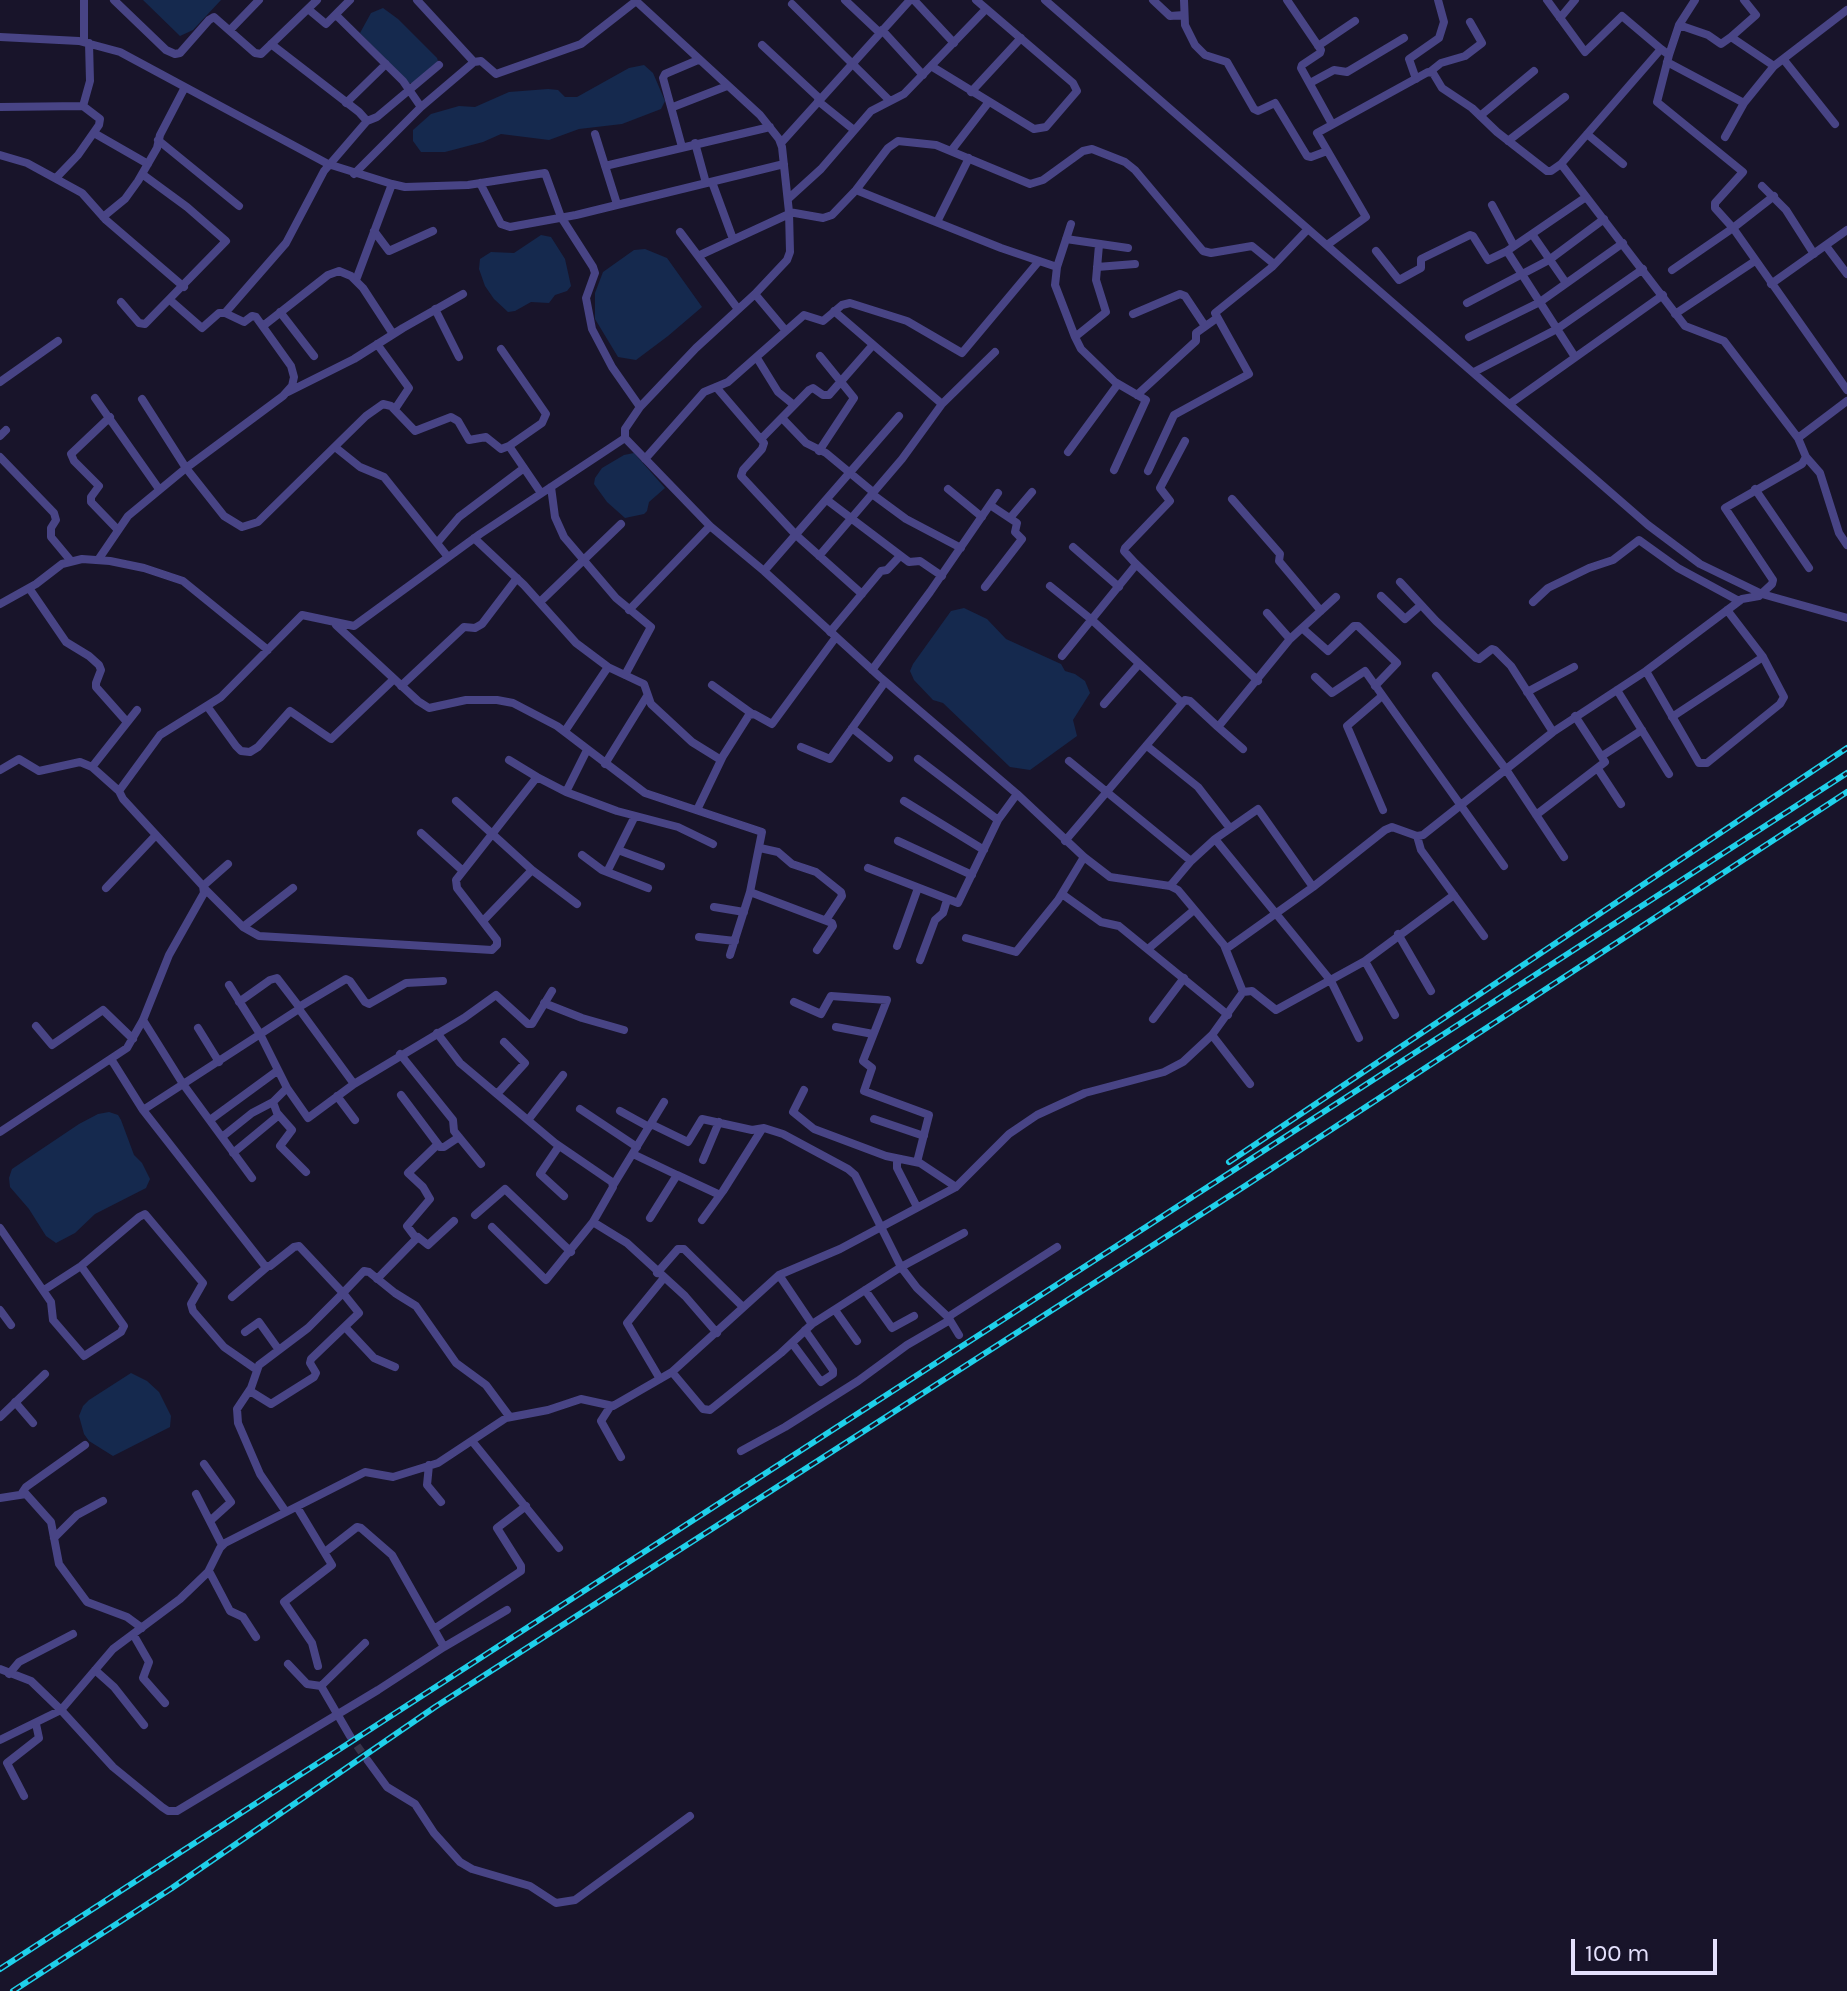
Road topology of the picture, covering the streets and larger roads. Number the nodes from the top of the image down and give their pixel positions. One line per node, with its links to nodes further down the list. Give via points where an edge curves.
1 (84, 0): 36 (street)
2 (114, 0): 30 (street, via 171,54 180,53 212,18)
3 (259, 0): 30 (street)
4 (317, 0): 21 (street)
5 (350, 0): 24 (street)
6 (417, 0): 44 (street)
7 (636, 0): 42 (street); 44 (street, via 581,44 496,74 481,61)
8 (845, 0): 31 (street)
9 (976, 0): 22 (street)
10 (1045, 0): 115 (street)
11 (1153, 0): 25 (street, via 1170,16)
12 (1184, 0): 25 (street)
13 (1287, 0): 40 (street)
14 (1438, 0): 53 (street, via 1444,22 1439,38 1409,59)
15 (1547, 0): 26 (street)
16 (1575, 0): 26 (street)
17 (1695, 0): 29 (street)
18 (1744, 0): 33 (street, via 1756,15)
19 (909, 1): 31 (street); 37 (street)
20 (792, 4): 45 (street)
21 (308, 9): 24 (street, via 324,24); 38 (street)
22 (986, 9): 34 (street); 37 (street)
23 (1847, 10): 43 (street)
24 (336, 15): 46 (street)
25 (1184, 15): 85 (street, via 1195,45 1205,55 1227,62 1256,111 1275,103 1307,156)
26 (1560, 18): 41 (street, via 1587,52 1622,16)
27 (1355, 21): 40 (street)
28 (1470, 22): 50 (street, via 1482,43 1463,58)
29 (1679, 25): 33 (street, via 1721,44); 41 (street)
30 (230, 30): 38 (street, via 258,54)
31 (881, 32): 45 (street); 52 (street)
32 (0, 37): 36 (street)
33 (1731, 37): 49 (street)
34 (1021, 38): 58 (street); 63 (street, via 1077,91 1039,130)
35 (1404, 38): 54 (street, via 1347,72 1334,70)
36 (87, 42): 56 (street, via 120,52); 65 (street, via 90,81)
37 (954, 43): 48 (street)
38 (271, 44): 62 (street)
39 (762, 45): 60 (street)
40 (1318, 46): 54 (street, via 1321,52 1301,66)
41 (1666, 55): 64 (street); 77 (street); 114 (street, via 1657,102 1743,172 1714,205)
42 (698, 60): 55 (street); 68 (street, via 663,76)
43 (1784, 60): 49 (street); 72 (street)
44 (474, 62): 67 (street)
45 (852, 63): 60 (street); 61 (street)
46 (386, 64): 57 (street); 62 (street)
47 (439, 65): 57 (street)
48 (931, 66): 52 (street); 58 (street)
49 (1774, 66): 64 (street)
50 (1431, 71): 53 (street); 69 (street, via 1442,88)
51 (1534, 71): 69 (street)
52 (923, 75): 61 (street)
53 (1416, 79): 71 (street)
54 (1310, 83): 71 (street)
55 (727, 86): 68 (street); 73 (street)
56 (185, 87): 79 (street); 89 (street)
57 (410, 90): 67 (street); 70 (street)
58 (971, 92): 63 (street)
59 (1565, 97): 80 (street)
60 (819, 100): 74 (street); 82 (street)
61 (890, 101): 74 (street, via 871,111)
62 (346, 103): 70 (street)
63 (988, 103): 84 (street)
64 (1744, 103): 78 (street)
65 (83, 106): 66 (street); 75 (street, via 100,119)
66 (0, 107)
67 (421, 107): 95 (street)
68 (673, 107): 83 (street)
69 (1480, 116): 80 (street)
70 (367, 121): 89 (street)
71 (1332, 124): 85 (street, via 1317,133)
72 (1835, 124)
73 (770, 127): 81 (street); 82 (street)
74 (854, 130): 104 (street)
75 (94, 133): 88 (street); 96 (street)
76 (595, 134): 93 (street)
77 (1587, 134): 91 (street); 92 (street)
78 (1725, 137)
79 (158, 140): 88 (street); 107 (street)
80 (1508, 141): 91 (street, via 1549,172)
81 (695, 143): 83 (street); 97 (street)
82 (781, 143): 90 (street)
83 (682, 147): 93 (street)
84 (951, 151): 87 (street); 101 (street, via 898,141)
85 (1327, 151): 125 (street, via 1366,217)
86 (0, 155): 96 (street)
87 (969, 158): 112 (street); 136 (street, via 1030,184 1083,151 1100,150 1135,170 1203,251 1252,246)
88 (148, 164): 94 (street)
89 (328, 164): 95 (street); 158 (street, via 286,243)
90 (784, 164): 97 (street); 104 (street)
91 (1561, 164): 103 (street)
92 (1623, 164)
93 (605, 166): 105 (street)
94 (142, 174): 109 (street, via 125,199); 146 (street, via 226,239)
95 (354, 174): 99 (street)
96 (56, 178): 109 (street, via 90,200)
97 (709, 182): 105 (street); 121 (street)
98 (480, 183): 99 (street); 110 (street, via 504,227); 110 (street, via 543,172)
99 (392, 184): 117 (street)
100 (1762, 186): 102 (street)
101 (856, 190): 108 (street, via 828,218); 112 (street)
102 (1774, 196): 114 (street); 130 (street)
103 (1586, 197): 111 (street); 120 (street)
104 (788, 199): 108 (street)
105 (617, 204): 110 (street)
106 (1492, 205): 128 (street)
107 (239, 206)
108 (789, 213): 121 (street); 148 (street, via 789,255)
109 (103, 217): 146 (street)
110 (561, 217): 193 (street, via 595,273 586,298 595,338)
111 (1604, 219): 123 (street); 132 (street)
112 (937, 222): 133 (street)
113 (1071, 224): 122 (street)
114 (1733, 228): 134 (street); 140 (street)
115 (1308, 229): 125 (street); 136 (street)
116 (1847, 230): 126 (street)
117 (374, 231): 118 (street, via 389,251); 143 (street)
118 (433, 231)
119 (680, 232): 131 (street)
120 (1532, 234): 128 (street); 132 (street)
121 (733, 239): 131 (street)
122 (1066, 239): 124 (street); 137 (street)
123 (1623, 243): 139 (street); 144 (street)
124 (1099, 245): 127 (street); 138 (street)
125 (1327, 245): 179 (street)
126 (1826, 246): 130 (street); 142 (street)
127 (1128, 248)
128 (1511, 248): 129 (street, via 1488,260 1470,235 1421,259 1421,268 1400,280); 141 (street)
129 (1376, 251)
130 (1814, 254): 145 (street)
131 (698, 256): 155 (street)
132 (1549, 260): 141 (street); 144 (street)
133 (1039, 261): 137 (street); 156 (street, via 962,353 884,312 850,303)
134 (1755, 261): 145 (street); 160 (street)
135 (1135, 264): 138 (street)
136 (1274, 264): 161 (street, via 1215,312)
137 (1057, 267): 167 (street, via 1056,289)
138 (1097, 267): 167 (street, via 1106,312)
139 (1643, 269): 149 (street); 164 (street)
140 (1672, 270)
141 (1523, 274): 152 (street); 153 (street)
142 (1847, 274)
143 (356, 280): 157 (street, via 343,271 334,272); 166 (street)
144 (1566, 283): 152 (street)
145 (1771, 284): 184 (street)
146 (184, 287): 150 (street)
147 (463, 294): 154 (street)
148 (755, 294): 155 (street); 165 (street)
149 (1663, 295): 160 (street); 177 (street)
150 (170, 300): 151 (street, via 143,325); 158 (street, via 200,328)
151 (121, 302)
152 (1540, 302): 164 (street); 168 (street)
153 (1467, 303)
154 (435, 309): 166 (street); 176 (street)
155 (738, 309): 193 (street)
156 (834, 311): 165 (street, via 820,321 806,313); 171 (street)
157 (280, 312): 162 (street); 174 (street)
158 (225, 313): 162 (street, via 242,322 253,316)
159 (1133, 314): 163 (street, via 1180,294)
160 (1675, 314): 199 (street, via 1685,326 1724,341)
161 (1217, 318): 163 (street); 212 (street, via 1249,374 1174,415)
162 (263, 326): 185 (street, via 293,371)
163 (1205, 326): 186 (street, via 1196,333 1196,341)
164 (1557, 329): 177 (street); 179 (street)
165 (786, 331): 178 (street)
166 (393, 334): 170 (street)
167 (1075, 337): 182 (street)
168 (1469, 337)
169 (58, 341): 181 (street)
170 (377, 344): 185 (street); 194 (street, via 409,388)
171 (872, 346): 180 (street); 191 (street)
172 (501, 349): 202 (street, via 546,417)
173 (995, 352): 191 (street)
174 (314, 356)
175 (820, 356): 180 (street)
176 (459, 357)
177 (1575, 357): 190 (street)
178 (757, 358): 183 (street); 192 (street, via 778,392)
179 (1474, 372): 190 (street)
180 (842, 380): 192 (street, via 829,395 812,388); 204 (street, via 854,398)
181 (0, 382)
182 (1118, 384): 186 (street); 205 (street)
183 (716, 387): 200 (street); 208 (street, via 704,392)
184 (1847, 390)
185 (287, 392): 209 (street)
186 (1137, 395): 211 (street, via 1146,402)
187 (95, 398): 196 (street)
188 (142, 399): 209 (street)
189 (1847, 401): 199 (street)
190 (1511, 403): 254 (street, via 1697,563)
191 (942, 404): 220 (street)
192 (794, 405): 197 (street)
193 (640, 407): 198 (street)
194 (395, 409): 202 (street, via 415,431 451,417 469,440 486,437 501,449); 203 (street, via 386,404 376,408)
195 (899, 416): 213 (street)
196 (110, 417): 215 (street); 230 (street, via 71,454 99,486 91,502)
197 (782, 418): 200 (street); 204 (street)
198 (625, 438): 208 (street); 214 (street)
199 (1798, 438): 207 (street)
200 (761, 439): 231 (street, via 764,446 741,476)
201 (1185, 441): 243 (street, via 1160,488 1170,501 1125,548)
202 (509, 446): 210 (street)
203 (335, 447): 209 (street, via 258,522 242,527 224,516); 233 (street, via 360,467 384,477)
204 (819, 451): 213 (street)
205 (1068, 452)
206 (0, 457): 241 (street, via 54,513 51,537)
207 (1806, 457): 217 (street); 234 (street, via 1820,473)
208 (645, 459): 229 (street)
209 (186, 468): 215 (street)
210 (524, 468): 219 (street); 233 (street, via 459,517)
211 (1114, 470)
212 (1148, 471)
213 (850, 472): 220 (street); 223 (street)
214 (551, 487): 219 (street); 242 (street, via 560,530)
215 (159, 489): 230 (street)
216 (948, 489): 225 (street)
217 (1755, 489): 244 (street); 254 (street, via 1725,508 1773,580)
218 (1032, 492): 226 (street)
219 (541, 493): 232 (street)
220 (873, 493): 227 (street); 236 (street, via 906,519)
221 (998, 493): 224 (street)
222 (1232, 499): 264 (street)
223 (827, 500): 227 (street); 231 (street)
224 (990, 505): 225 (street); 226 (street)
225 (982, 517): 236 (street)
226 (1010, 518): 250 (street, via 1018,524 1015,532 1022,541)
227 (852, 519): 237 (street); 238 (street)
228 (621, 524): 242 (street)
229 (710, 526): 245 (street); 262 (street)
230 (117, 529): 240 (street)
231 (796, 535): 237 (street); 245 (street)
232 (474, 538): 239 (street); 247 (street)
233 (437, 543): 239 (street)
234 (1847, 545)
235 (1073, 547): 251 (street)
236 (961, 548): 246 (street)
237 (819, 556): 253 (street)
238 (900, 556): 246 (street, via 911,563 920,561); 253 (street)
239 (448, 557): 268 (street, via 354,626)
240 (98, 560): 241 (street); 272 (street, via 183,581)
241 (71, 561): 252 (street)
242 (585, 561): 258 (street); 262 (street)
243 (1135, 563): 251 (street); 283 (street)
244 (1809, 568)
245 (764, 571): 270 (street)
246 (942, 576): 278 (street)
247 (517, 578): 258 (street); 284 (street, via 482,624 464,627)
248 (1400, 582): 261 (street)
249 (1050, 586): 267 (street)
250 (985, 587)
251 (1119, 587): 267 (street)
252 (29, 588): 260 (street); 299 (street, via 66,642 99,665 96,687)
253 (862, 594): 270 (street)
254 (1762, 594): 257 (street); 266 (street)
255 (1381, 596): 261 (street, via 1405,619)
256 (1336, 597): 264 (street)
257 (1739, 601): 259 (street, via 1639,540 1613,560 1548,588); 263 (street)
258 (540, 602): 276 (street, via 576,643)
259 (1533, 602)
260 (0, 604)
261 (1421, 605): 289 (street, via 1478,659 1493,649)
262 (629, 610): 280 (street, via 651,627)
263 (1727, 610): 274 (street); 279 (street)
264 (1321, 611): 269 (street)
265 (1267, 613): 271 (street)
266 (1847, 618)
267 (1092, 620): 273 (street); 275 (street)
268 (332, 621): 272 (street, via 302,615); 284 (street)
269 (1302, 628): 271 (street); 287 (street, via 1329,651 1358,626 1397,663)
270 (833, 635): 278 (street); 296 (street, via 772,724)
271 (1290, 639): 283 (street)
272 (268, 650): 294 (street)
273 (1062, 656)
274 (1763, 657): 298 (street); 298 (street, via 1783,701 1707,763 1699,763)
275 (1139, 664): 292 (street); 293 (street)
276 (608, 667): 280 (street); 303 (street)
277 (1574, 667): 289 (street)
278 (872, 670): 285 (street)
279 (1646, 671): 288 (street); 298 (street)
280 (625, 675): 290 (street, via 644,684)
281 (1436, 676): 317 (street)
282 (1315, 677): 287 (street, via 1332,693 1363,671)
283 (1258, 681): 300 (street)
284 (398, 682): 294 (street, via 331,739 290,711 250,752 236,746); 303 (street, via 429,708 497,700 528,709)
285 (885, 682): 301 (street); 324 (street)
286 (712, 685): 296 (street)
287 (1375, 686): 291 (street)
288 (1617, 690): 297 (street); 302 (street)
289 (1527, 692): 304 (street)
290 (647, 696): 313 (street, via 688,738); 315 (street)
291 (1382, 696): 328 (street); 331 (street, via 1347,726)
292 (1182, 703): 300 (street, via 1190,701); 305 (street)
293 (1104, 704)
294 (207, 706): 322 (street, via 163,731)
295 (137, 710): 299 (street)
296 (751, 713): 313 (street)
297 (1575, 716): 304 (street); 309 (street)
298 (1672, 717)
299 (127, 722): 316 (street)
300 (1218, 727): 307 (street)
301 (852, 728): 306 (street, via 830,759); 310 (street)
302 (1642, 730): 309 (street); 320 (street)
303 (565, 731): 308 (street)
304 (1553, 732): 317 (street)
305 (1147, 746): 325 (street); 335 (street, via 1198,787)
306 (801, 747)
307 (1243, 749)
308 (587, 750): 315 (street); 323 (street)
309 (1602, 756): 318 (street, via 1605,762)
310 (889, 758)
311 (918, 759): 334 (street)
312 (509, 760): 321 (street)
313 (721, 760): 330 (street)
314 (1069, 761): 325 (street)
315 (605, 764): 330 (street, via 645,793)
316 (92, 767): 319 (street, via 73,762 39,771 19,759); 322 (street)
317 (1505, 768): 328 (street); 332 (street)
318 (1598, 769): 329 (street); 332 (street)
319 (0, 770)
320 (1669, 774)
321 (537, 777): 323 (street); 337 (street)
322 (119, 791): 338 (street)
323 (566, 792): 333 (street)
324 (1017, 794): 334 (street); 342 (street)
325 (1108, 794): 342 (street); 350 (street)
326 (456, 801): 337 (street)
327 (904, 801): 346 (street)
328 (1460, 803): 339 (street); 353 (street)
329 (1621, 804)
330 (697, 810): 344 (street, via 762,832)
331 (1383, 810)
332 (1536, 815): 349 (street)
333 (635, 816): 343 (street, via 678,827); 345 (street)
334 (998, 820): 346 (street)
335 (1229, 827): 340 (street); 360 (street, via 1258,809)
336 (421, 833): 356 (street)
337 (491, 834): 355 (street); 356 (street)
338 (156, 835): 361 (street); 362 (street)
339 (1417, 836): 360 (street, via 1389,827); 368 (street, via 1421,850)
340 (1215, 839): 350 (street); 374 (street)
341 (898, 841): 358 (street)
342 (1065, 841): 348 (street)
343 (713, 844)
344 (760, 848): 366 (street); 375 (street, via 816,872 841,892)
345 (618, 850): 352 (street); 357 (street)
346 (984, 850): 358 (street)
347 (582, 855): 357 (street)
348 (1084, 857): 359 (street, via 1110,877); 367 (street)
349 (1564, 857)
350 (1191, 861): 359 (street)
351 (228, 864): 362 (street)
352 (661, 866)
353 (1504, 866)
354 (868, 868): 365 (street)
355 (532, 870): 370 (street); 376 (street)
356 (463, 871): 376 (street, via 455,884)
357 (607, 872): 364 (street)
358 (972, 875): 369 (street, via 959,902)
359 (1170, 886): 372 (street)
360 (1313, 887): 374 (street)
361 (106, 888)
362 (204, 888): 377 (street); 404 (street)
363 (293, 888): 377 (street)
364 (648, 888)
365 (918, 888): 369 (street); 383 (street)
366 (750, 892): 373 (street); 375 (street)
367 (1062, 894): 381 (street, via 1016,952); 384 (street)
368 (1454, 895): 378 (street); 379 (street)
369 (947, 900): 388 (street)
370 (577, 904)
371 (714, 907): 373 (street)
372 (1194, 910): 384 (street); 385 (street)
373 (744, 912): 382 (street)
374 (1275, 914): 385 (street); 392 (street)
375 (826, 920): 386 (street, via 833,926)
376 (483, 921): 377 (street, via 497,940 492,950 278,938 254,935)
377 (243, 927)
378 (1398, 934): 389 (street); 395 (street)
379 (1484, 936)
380 (699, 937): 382 (street)
381 (966, 938)
382 (735, 941): 387 (street)
383 (897, 946)
384 (1148, 949): 390 (street)
385 (1226, 949): 396 (street)
386 (817, 950)
387 (730, 955)
388 (920, 960)
389 (1365, 961): 392 (street); 402 (street)
390 (1184, 978): 401 (street); 403 (street)
391 (443, 981): 400 (street, via 406,983 369,1004 346,979)
392 (1331, 981): 396 (street, via 1274,1011 1254,992); 413 (street)
393 (229, 985): 397 (street)
394 (552, 991): 399 (street)
395 (1431, 991)
396 (1243, 992): 401 (street)
397 (239, 1002): 400 (street, via 277,978); 410 (street)
398 (794, 1002): 411 (street, via 821,1014 831,996 885,1000)
399 (544, 1003): 408 (street); 409 (street, via 530,1024 496,995)
400 (299, 1008): 410 (street); 422 (street)
401 (1228, 1015): 412 (street)
402 (1395, 1015)
403 (1153, 1019)
404 (143, 1020): 414 (street); 421 (street)
405 (36, 1026): 414 (street, via 52,1045 103,1010)
406 (836, 1027): 411 (street)
407 (198, 1028): 418 (street)
408 (624, 1030)
409 (437, 1033): 416 (street); 426 (street, via 460,1063)
410 (260, 1034): 418 (street); 419 (street)
411 (873, 1034): 443 (street, via 863,1061 872,1068 864,1091 927,1113)
412 (1212, 1035): 423 (street); 458 (street, via 1164,1072 1085,1093 1037,1115 1009,1134)
413 (1359, 1038)
414 (133, 1039): 417 (street)
415 (504, 1042): 426 (street, via 525,1063)
416 (400, 1054): 422 (street); 445 (street, via 453,1120)
417 (111, 1059): 432 (street); 442 (street)
418 (219, 1062): 421 (street)
419 (277, 1071): 424 (street); 436 (street)
420 (563, 1075): 438 (street)
421 (183, 1084): 432 (street); 436 (street)
422 (354, 1084): 428 (street)
423 (1250, 1084)
424 (287, 1088): 428 (street, via 308,1118); 429 (street)
425 (804, 1090): 450 (street, via 793,1112 810,1126)
426 (497, 1094): 438 (street)
427 (401, 1095): 446 (street)
428 (337, 1096): 437 (street)
429 (273, 1102): 434 (street); 444 (street)
430 (664, 1102): 440 (street)
431 (580, 1109): 448 (street)
432 (143, 1110): 475 (street)
433 (620, 1111): 440 (street)
434 (279, 1115): 449 (street); 454 (street, via 292,1130 280,1146)
435 (874, 1119): 443 (street)
436 (210, 1120): 444 (street)
437 (355, 1120)
438 (528, 1120): 447 (street)
439 (719, 1122): 440 (street, via 701,1120 688,1142); 441 (street); 451 (street)
440 (650, 1126): 448 (street)
441 (762, 1128): 459 (street); 467 (street, via 852,1172)
442 (0, 1132)
443 (924, 1136): 452 (street)
444 (222, 1137): 449 (street)
445 (459, 1137): 446 (street, via 442,1148); 453 (street)
446 (437, 1145): 471 (street, via 408,1173 430,1199 407,1226)
447 (559, 1146): 457 (street); 460 (street, via 540,1174)
448 (635, 1151): 455 (street); 457 (street)
449 (233, 1153): 456 (street)
450 (897, 1159): 452 (street); 461 (street)
451 (703, 1160)
452 (917, 1162): 458 (street)
453 (481, 1164)
454 (306, 1172)
455 (677, 1175): 459 (street); 463 (street)
456 (252, 1178)
457 (614, 1184): 466 (street)
458 (956, 1187): 461 (street)
459 (720, 1195): 464 (street)
460 (564, 1196)
461 (917, 1207): 467 (street)
462 (475, 1215): 473 (street, via 505,1189)
463 (650, 1218)
464 (702, 1220)
465 (454, 1221): 471 (street, via 428,1245)
466 (593, 1222): 473 (street); 478 (street, via 627,1243)
467 (881, 1226): 476 (street); 477 (street)
468 (492, 1227): 473 (street, via 546,1280)
469 (1, 1232): 480 (street)
470 (964, 1233): 476 (street)
471 (416, 1238): 479 (street)
472 (1057, 1247): 488 (street)
473 (571, 1252)
474 (81, 1266): 480 (street); 480 (street, via 124,1326 89,1355 80,1354 53,1320); 499 (street, via 145,1214 203,1283 191,1304 193,1311 224,1347)
475 (267, 1267): 482 (street, via 299,1246); 483 (street)
476 (901, 1267): 481 (street); 488 (street)
477 (779, 1275): 484 (street); 491 (street)
478 (660, 1276): 484 (street, via 678,1249 684,1249); 493 (street); 502 (street, via 627,1323)
479 (377, 1279): 482 (street, via 366,1270); 506 (street, via 416,1306 452,1359 486,1385)
480 (44, 1290)
481 (865, 1290): 486 (street); 487 (street, via 892,1328)
482 (343, 1293): 490 (street, via 359,1313); 497 (street)
483 (232, 1297)
484 (743, 1307): 493 (street)
485 (0, 1310): 489 (street)
486 (835, 1310): 491 (street); 495 (street)
487 (914, 1316)
488 (949, 1319): 494 (street); 511 (street)
489 (11, 1325)
490 (345, 1327): 498 (street, via 374,1358); 503 (street, via 311,1359 314,1377 271,1404)
491 (809, 1327): 496 (street); 496 (street, via 833,1374 821,1382)
492 (245, 1332): 497 (street, via 259,1322)
493 (717, 1333): 500 (street)
494 (959, 1335)
495 (857, 1341)
496 (792, 1343): 500 (street, via 706,1411)
497 (279, 1350): 499 (street)
498 (395, 1367)
499 (257, 1370): 503 (street)
500 (672, 1372): 502 (street)
501 (45, 1374): 504 (street)
502 (660, 1379): 505 (street)
503 (250, 1391): 522 (street, via 237,1409 238,1423 260,1474)
504 (15, 1402): 507 (street); 508 (street)
505 (610, 1407): 506 (street, via 581,1399); 512 (street, via 602,1424)
506 (509, 1416): 509 (street)
507 (0, 1417)
508 (33, 1423)
509 (472, 1441): 514 (street); 520 (street)
510 (85, 1445): 515 (street)
511 (741, 1451)
512 (621, 1457)
513 (204, 1464): 523 (street, via 231,1502)
514 (429, 1465): 519 (street, via 427,1485); 521 (street, via 393,1477 368,1471)
515 (22, 1493): 517 (street); 524 (street, via 49,1520)
516 (196, 1494): 523 (street)
517 (0, 1498)
518 (103, 1501): 524 (street, via 77,1515)
519 (441, 1502)
520 (526, 1506): 526 (street); 531 (street, via 497,1528 521,1571)
521 (297, 1507): 522 (street); 527 (street)
522 (286, 1512): 525 (street)
523 (210, 1521): 525 (street)
524 (54, 1538): 530 (street, via 61,1567 87,1602)
525 (222, 1545): 528 (street)
526 (559, 1548)
527 (325, 1552): 531 (street, via 361,1528 392,1555); 538 (street, via 330,1567 284,1602 312,1643)
528 (209, 1571): 530 (street); 534 (street, via 228,1609 243,1617)
529 (507, 1610): 536 (street)
530 (142, 1628): 533 (street)
531 (434, 1629): 536 (street)
532 (73, 1634): 541 (street, via 19,1662)
533 (133, 1634): 540 (street); 543 (street, via 149,1662 144,1680)
534 (256, 1637)
535 (365, 1643): 542 (street)
536 (444, 1647): 545 (street)
537 (288, 1664): 542 (street, via 307,1684)
538 (318, 1666)
539 (0, 1669): 541 (street)
540 (95, 1670): 544 (street); 547 (street)
541 (9, 1674): 544 (street, via 31,1681)
542 (321, 1686): 545 (street)
543 (165, 1703)
544 (61, 1710): 545 (street, via 113,1767 173,1812); 546 (street)
545 (336, 1714): 548 (street)
546 (36, 1724): 549 (street); 551 (street, via 39,1738 7,1763)
547 (144, 1725)
548 (350, 1736)
549 (0, 1740)
550 (368, 1761): 552 (street, via 387,1787 415,1804 460,1862 530,1886 556,1903 575,1900)
551 (24, 1796)
552 (690, 1816)

